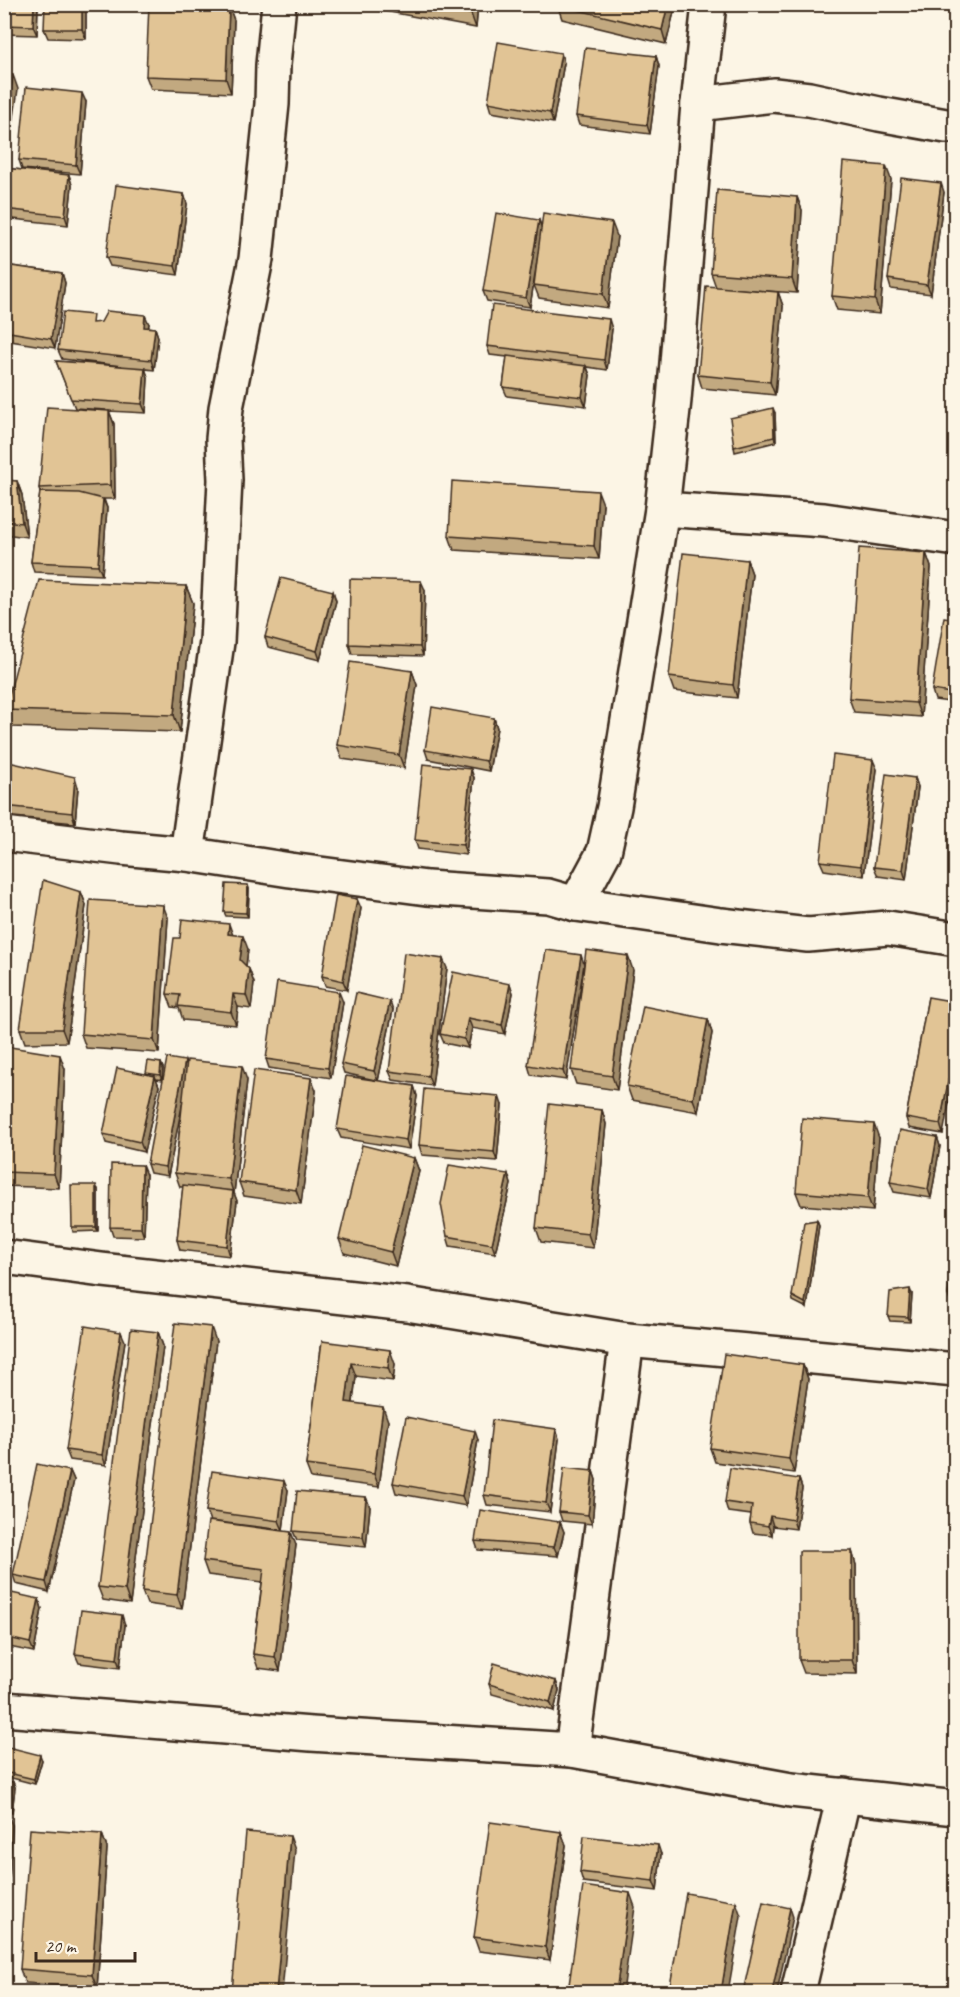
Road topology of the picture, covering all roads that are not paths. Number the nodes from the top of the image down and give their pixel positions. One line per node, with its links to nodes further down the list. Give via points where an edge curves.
1 (279, 4): 8 (street, via 256,260 226,408 218,642)
2 (709, 4): 3 (street)
3 (698, 104): 4 (street, via 774,95); 5 (street)
4 (956, 126)
5 (662, 509): 6 (street, via 824,520); 9 (street, via 614,807 604,852)
6 (956, 539)
7 (4, 834): 8 (street)
8 (187, 854): 9 (street, via 427,888 548,896)
9 (576, 904): 10 (street, via 808,934 888,928)
10 (956, 939)
11 (4, 1257): 12 (street, via 407,1304)
12 (627, 1340): 13 (street); 15 (street)
13 (956, 1370)
14 (4, 1709): 15 (street)
15 (572, 1750): 16 (street)
16 (844, 1796): 17 (street); 18 (street)
17 (956, 1808)
18 (798, 1992)

